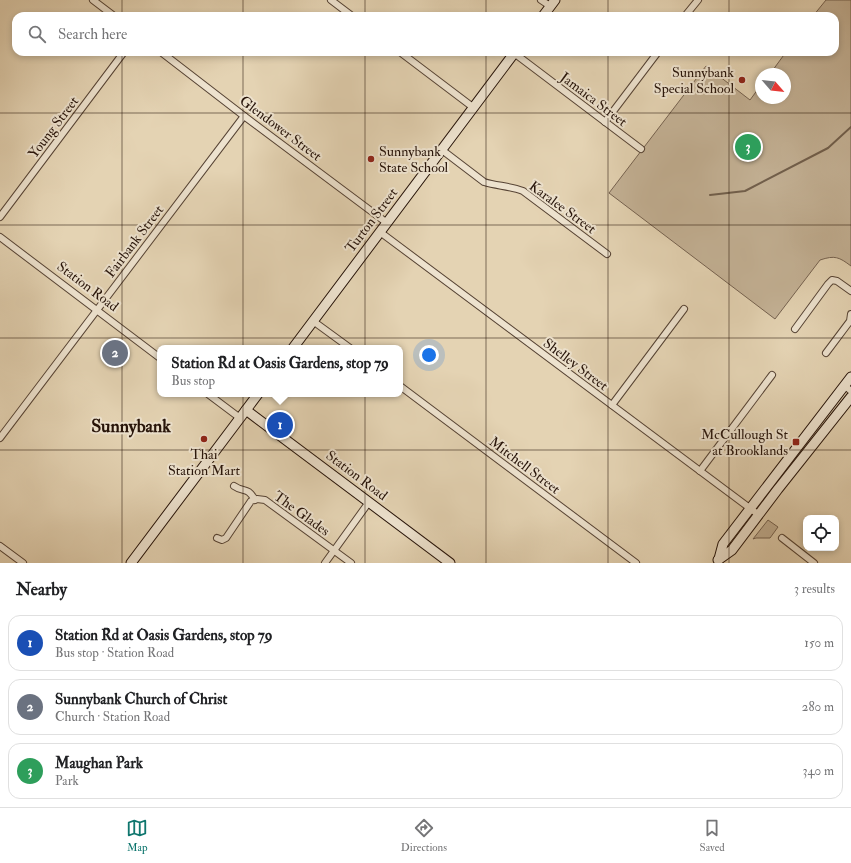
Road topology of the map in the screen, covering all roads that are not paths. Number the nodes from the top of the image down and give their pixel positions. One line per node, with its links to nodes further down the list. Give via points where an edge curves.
1 (93, 0): 6 (street)
2 (331, 0): 7 (street)
3 (541, 0): 5 (street)
4 (698, 0): 9 (street)
5 (552, 3): 8 (street)
6 (109, 12)
7 (347, 12)
8 (546, 12)
9 (689, 12)
10 (121, 56): 21 (street, Young Street)
11 (166, 56): 17 (street, Glendower Street)
12 (405, 56): 16 (street)
13 (513, 56): 16 (street, Turton Street)
14 (519, 56): 18 (street, Jamaica Street)
15 (655, 56): 18 (street)
16 (474, 108): 20 (street, Turton Street)
17 (244, 116): 22 (street, Glendower Street); 28 (street, Fairbank Street)
18 (605, 122): 19 (street, Jamaica Street)
19 (641, 149)
20 (442, 150): 22 (street, Turton Street); 25 (street, Karalee Street, via 484,182 523,191)
21 (0, 217)
22 (387, 223): 23 (street, Turton Street)
23 (380, 232): 30 (street, Turton Street); 43 (street, Shelley Street)
24 (0, 237): 28 (street, Station Road)
25 (607, 254)
26 (851, 291): 31 (street, via 832,280)
27 (684, 309): 43 (street)
28 (97, 310): 35 (street, Station Road); 46 (street, Fairbank Street)
29 (851, 314): 34 (street, via 850,321)
30 (314, 321): 32 (street, Turton Street); 33 (street)
31 (795, 329)
32 (295, 345)
33 (346, 345)
34 (826, 353)
35 (157, 356)
36 (772, 375): 47 (street)
37 (851, 377): 39 (street)
38 (403, 388): 63 (street, Mitchell Street)
39 (848, 388): 51 (street)
40 (212, 397): 45 (street)
41 (256, 397): 44 (street)
42 (851, 397): 52 (street)
43 (612, 405): 47 (street, Shelley Street)
44 (246, 410): 45 (street); 50 (street, Station Road)
45 (240, 418): 59 (street)
46 (0, 438)
47 (700, 471): 51 (street, Shelley Street)
48 (234, 486): 49 (street, The Glades, via 247,490)
49 (255, 500): 53 (street, The Glades, via 251,501 226,538); 56 (street, The Glades, via 265,500)
50 (369, 502): 56 (street); 62 (street, Station Road)
51 (751, 509): 52 (street, Shelley Street); 57 (street, via 723,544)
52 (759, 515): 57 (street, via 732,550)
53 (216, 538)
54 (782, 538): 64 (street)
55 (0, 546): 58 (street)
56 (334, 551): 60 (street); 61 (street, The Glades)
57 (717, 561)
58 (23, 563)
59 (131, 563)
60 (325, 563)
61 (351, 563)
62 (450, 563)
63 (636, 563)
64 (814, 563)

